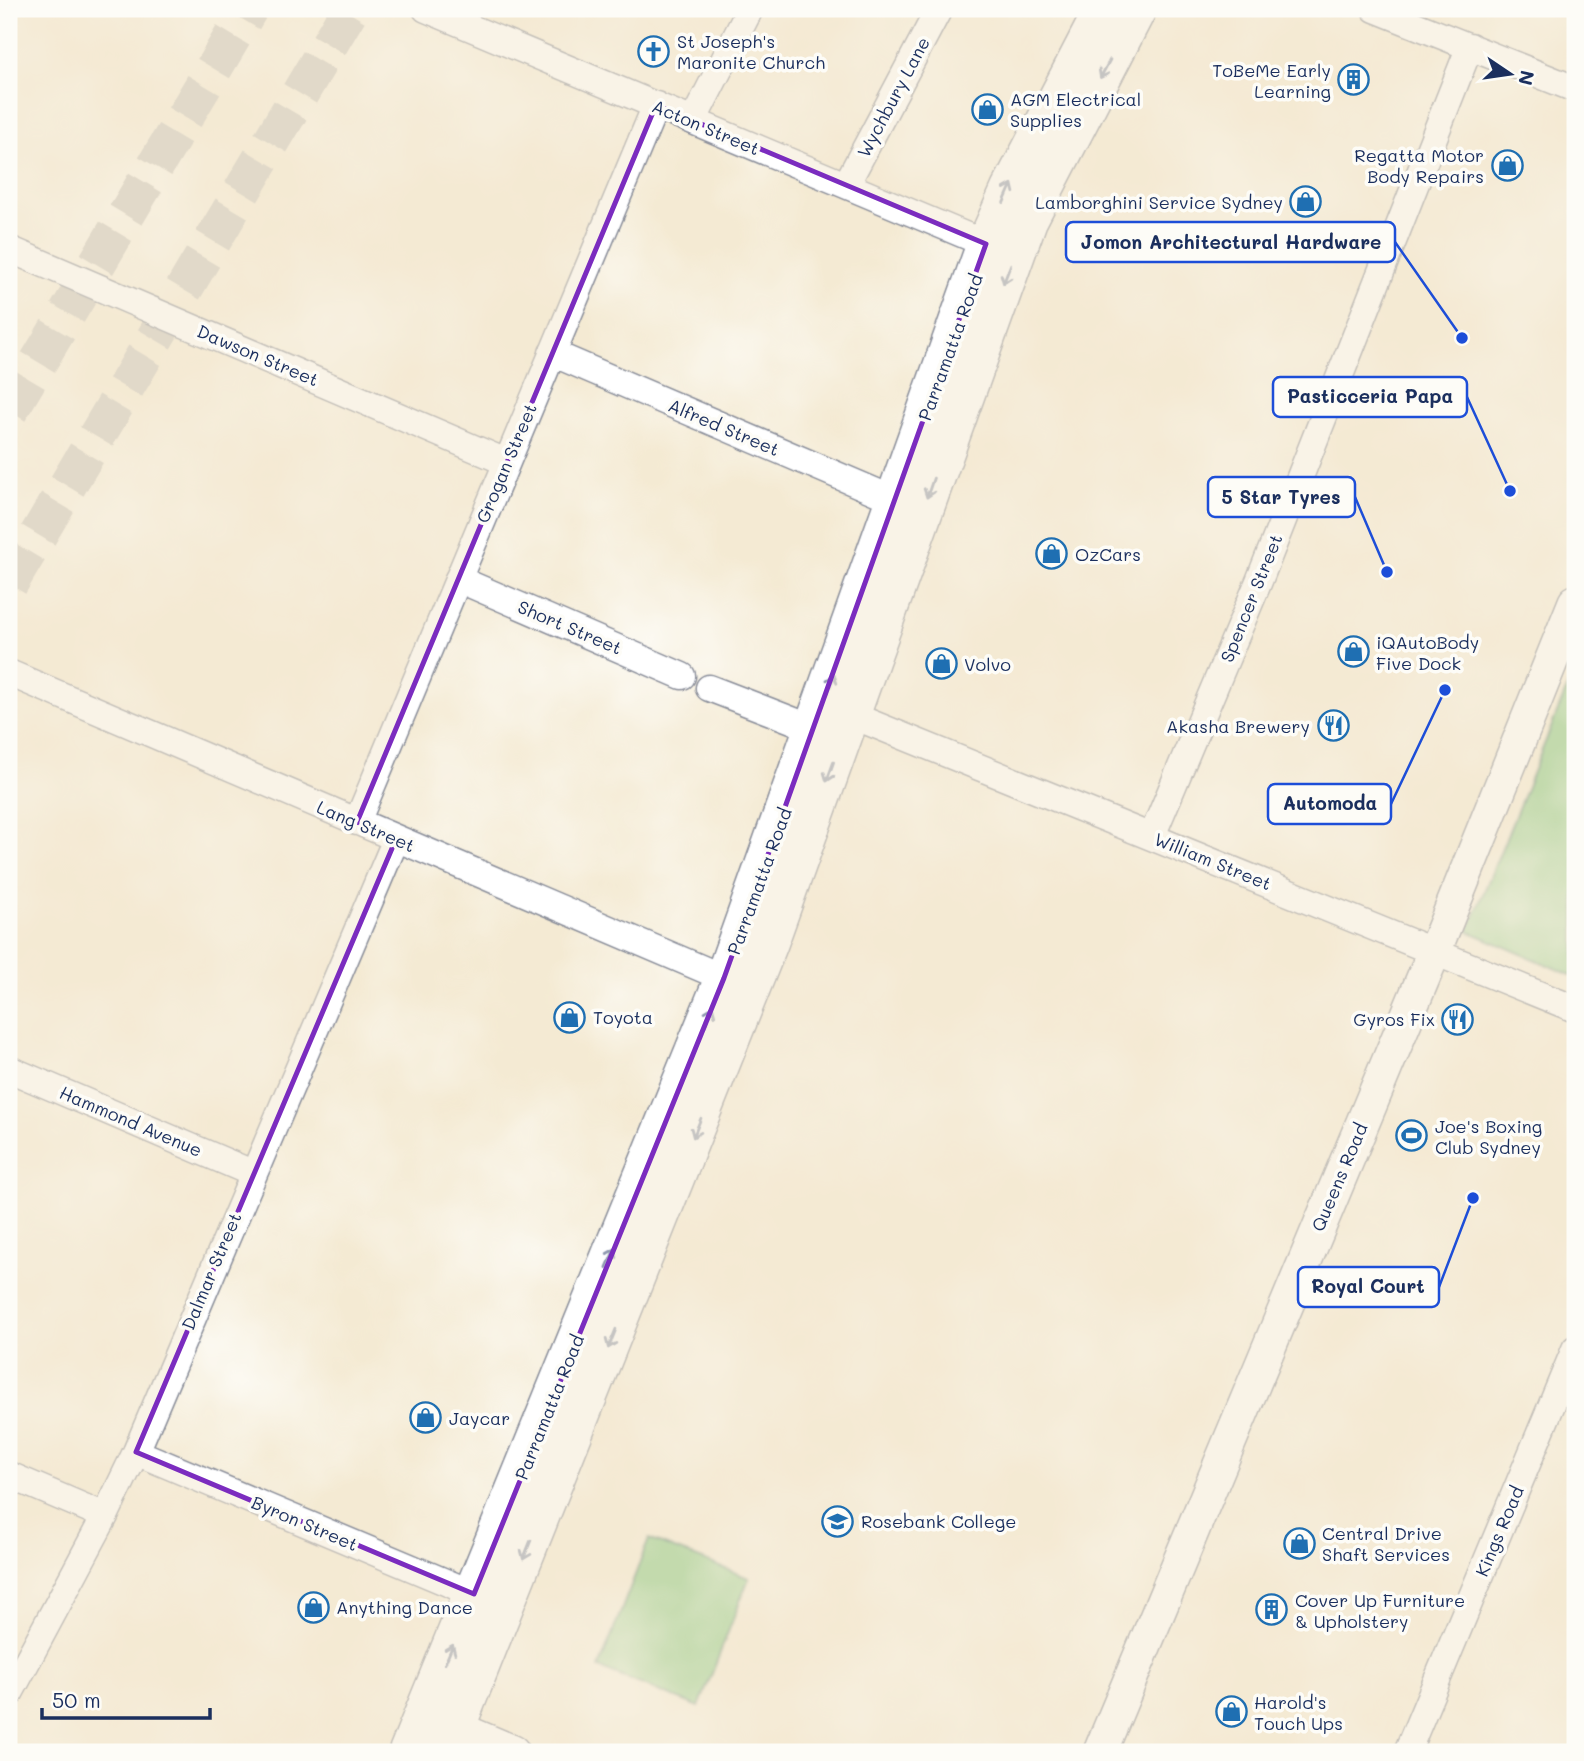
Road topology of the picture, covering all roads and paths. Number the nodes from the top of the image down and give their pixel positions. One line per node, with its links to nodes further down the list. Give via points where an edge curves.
1 (426, 9): 9 (street, Acton Street)
2 (750, 9): 10 (street)
3 (939, 9): 11 (street, Wychbury Lane)
4 (1104, 9): 12 (highway, Parramatta Road, one-way to 4)
5 (1137, 9): 22 (highway, Parramatta Road, one-way to 22, via 1028,220)
6 (1376, 9): 7 (street)
7 (1470, 46): 8 (street); 25 (street, Spencer Street, via 1280,530)
8 (1575, 89)
9 (656, 106): 10 (street, Acton Street); 14 (street, Grogan Street)
10 (693, 121): 11 (street, Acton Street)
11 (846, 185): 12 (street, Acton Street)
12 (986, 244): 16 (highway, Parramatta Road)
13 (9, 249): 15 (street, Dawson Street)
14 (552, 354): 15 (street, Grogan Street); 16 (street, Alfred Street)
15 (506, 462): 17 (street, Grogan Street)
16 (895, 500): 23 (highway, Parramatta Road, one-way to 16)
17 (458, 579): 20 (street, Short Street); 24 (street, Grogan Street)
18 (1575, 602): 27 (main road, Queens Road)
19 (9, 673): 24 (street, Lang Street)
20 (681, 676)
21 (709, 688): 23 (street)
22 (851, 715): 25 (street, William Street); 38 (highway, Parramatta Road, one-way to 38, via 722,1065)
23 (815, 729): 28 (highway, Parramatta Road)
24 (357, 822): 26 (street, Lang Street)
25 (1152, 836): 27 (street, William Street)
26 (396, 839): 28 (street, Lang Street); 31 (street, Dalmar Street)
27 (1434, 952): 29 (street, William Street); 41 (main road, Queens Road)
28 (724, 978): 36 (highway, Parramatta Road, one-way to 28)
29 (1575, 1009)
30 (9, 1069): 31 (street, Hammond Avenue)
31 (253, 1173): 33 (street, Dalmar Street)
32 (1575, 1349): 42 (street, Kings Road)
33 (135, 1452): 35 (street, Dalmar Street); 36 (street, Byron Street)
34 (9, 1475): 35 (street)
35 (105, 1516): 37 (street, Dalmar Street)
36 (474, 1594): 38 (highway, Parramatta Road, one-way to 36)
37 (9, 1695)
38 (442, 1732): 39 (highway, Parramatta Road); 40 (main road)
39 (408, 1752)
40 (513, 1752)
41 (1100, 1752)
42 (1407, 1752)

